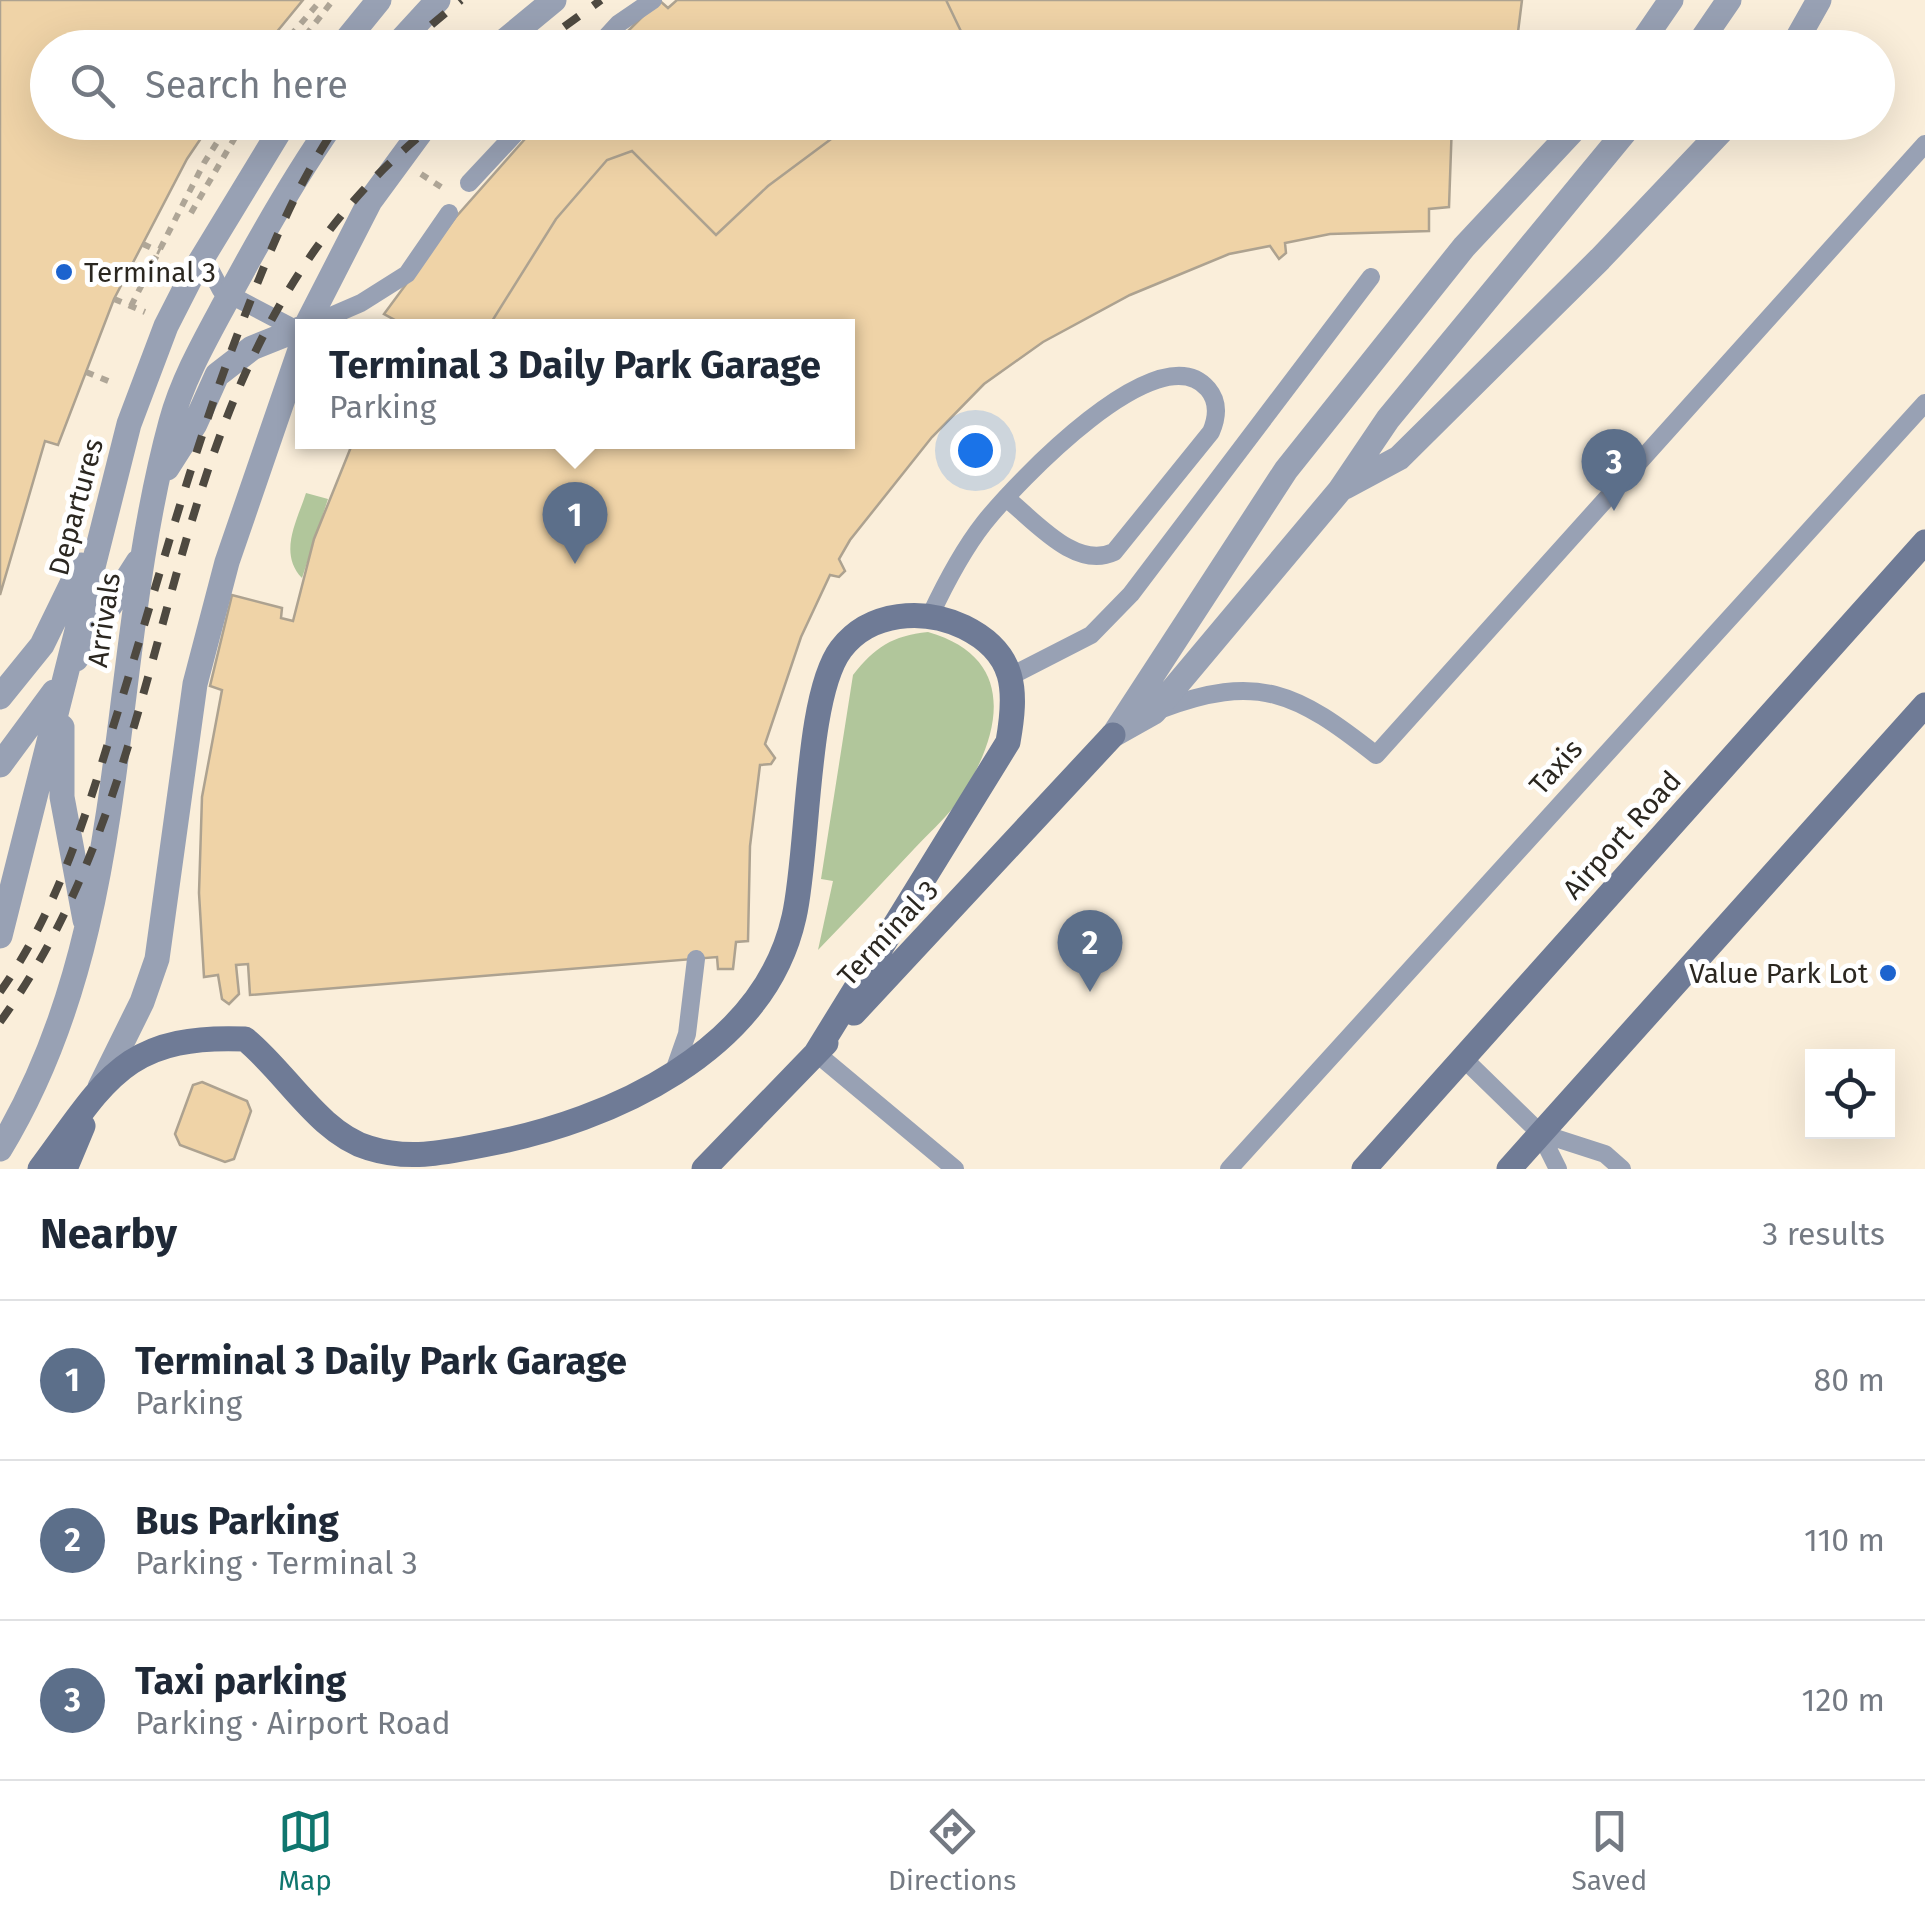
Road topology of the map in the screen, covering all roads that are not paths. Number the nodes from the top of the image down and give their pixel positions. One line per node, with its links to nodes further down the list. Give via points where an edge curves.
1 (358, 0): 9 (street)
2 (379, 0): 10 (street)
3 (438, 0): 11 (street)
4 (554, 0): 12 (street)
5 (653, 0): 13 (lane)
6 (1671, 0): 14 (street)
7 (1729, 0): 15 (street)
8 (1819, 0): 16 (street)
9 (336, 30)
10 (355, 30)
11 (410, 30)
12 (518, 30)
13 (612, 30)
14 (1650, 30)
15 (1708, 30)
16 (1802, 30)
17 (258, 140): 44 (street, via 173,280 97,482 61,640)
18 (274, 140): 28 (street, Departures)
19 (320, 140): 36 (street, Arrivals, via 197,354 171,420)
20 (415, 140): 30 (street, via 370,201)
21 (509, 140): 26 (lane)
22 (1564, 140): 48 (street, via 1464,247 1286,470)
23 (1618, 140): 37 (street, via 1388,418)
24 (1713, 140): 37 (street, via 1398,458)
25 (1925, 144): 47 (lane, via 1376,755 1318,709 1281,696 1205,692)
26 (468, 184)
27 (449, 212): 31 (lane, via 407,274)
28 (203, 256): 32 (lane, via 221,290); 39 (street, Departures, via 166,326)
29 (1371, 278): 43 (lane, via 1131,594 1091,635)
30 (311, 319)
31 (326, 319)
32 (295, 323)
33 (295, 332): 36 (street, via 252,348 217,375)
34 (295, 364): 56 (street, via 227,562 195,684 157,959)
35 (1925, 403): 63 (lane, Taxis)
36 (159, 480): 41 (street, Arrivals)
37 (1340, 490): 47 (street)
38 (1006, 498): 38 (lane, via 1075,553 1095,558 1114,552 1211,432 1213,396 1184,374 1158,378 1070,435); 42 (lane, via 982,526)
39 (101, 524): 45 (street, via 42,645); 50 (street, Departures)
40 (1925, 542): 54 (street, Airport Road)
41 (144, 554): 44 (street); 51 (street, Arrivals)
42 (930, 616): 43 (street, via 975,633); 55 (street, via 883,620 840,650 819,712 794,917 783,950 746,1010)
43 (1013, 675): 53 (street, via 1008,742)
44 (61, 681): 49 (street); 51 (street, via 62,797)
45 (0, 697)
46 (1925, 705): 57 (street)
47 (1154, 712): 48 (street)
48 (1113, 736): 53 (street, Terminal 3)
49 (0, 765)
50 (0, 936)
51 (88, 937): 58 (street, Arrivals, via 61,1024)
52 (696, 959): 55 (lane, via 687,1034)
53 (816, 1053): 61 (street, Terminal 3); 62 (lane)
54 (1463, 1058): 57 (lane); 64 (street, Airport Road)
55 (674, 1071): 56 (street, via 578,1122 423,1156 346,1139 245,1040 175,1041 134,1058)
56 (99, 1090): 59 (street); 60 (street)
57 (1540, 1133): 65 (street); 66 (lane); 67 (lane, via 1605,1154)
58 (0, 1149)
59 (40, 1169)
60 (66, 1169)
61 (704, 1169)
62 (954, 1169)
63 (1229, 1169)
64 (1364, 1169)
65 (1508, 1169)
66 (1558, 1169)
67 (1622, 1169)

